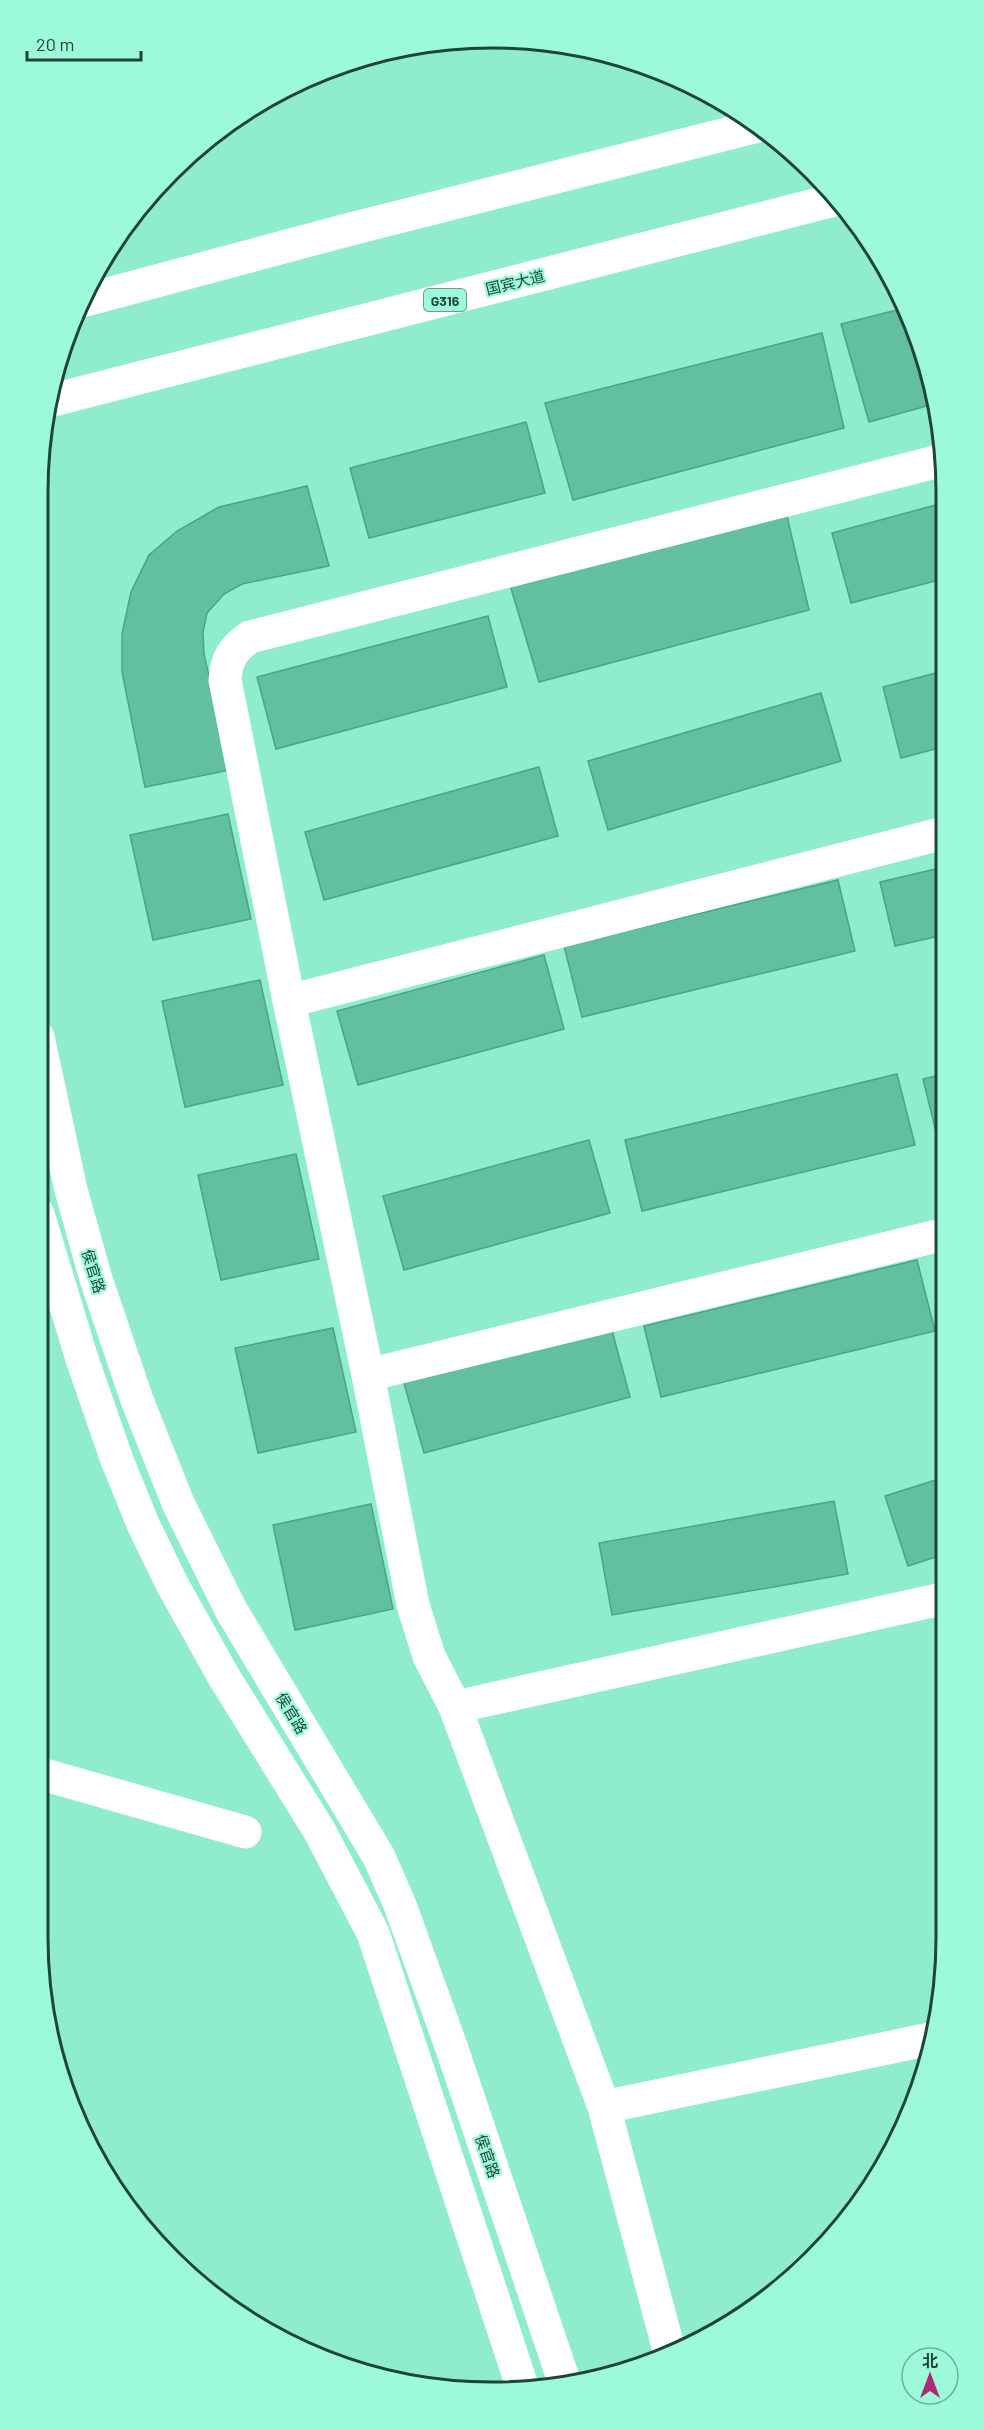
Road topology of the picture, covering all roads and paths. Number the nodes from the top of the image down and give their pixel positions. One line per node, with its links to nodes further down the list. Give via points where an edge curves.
1 (747, 129): 3 (main road)
2 (828, 202): 4 (main road, 国宾大道 / G316)
3 (93, 298)
4 (58, 399)
5 (935, 462): 7 (main road, via 263,633 237,644 228,661 225,680)
6 (936, 834): 7 (main road)
7 (288, 1000): 11 (main road)
8 (48, 1083): 19 (main road, 侯官路, via 87,1245 141,1410 178,1503 231,1610 379,1857 451,2046)
9 (936, 1236): 11 (main road)
10 (48, 1247): 20 (main road, via 85,1370 143,1524 212,1657 320,1830 373,1933)
11 (368, 1374): 13 (main road, via 415,1614 429,1656)
12 (936, 1600): 13 (main road)
13 (455, 1707): 17 (main road)
14 (48, 1776): 15 (main road)
15 (245, 1832)
16 (924, 2040): 17 (main road)
17 (604, 2107): 18 (main road)
18 (668, 2345)
19 (562, 2376)
20 (520, 2381)

